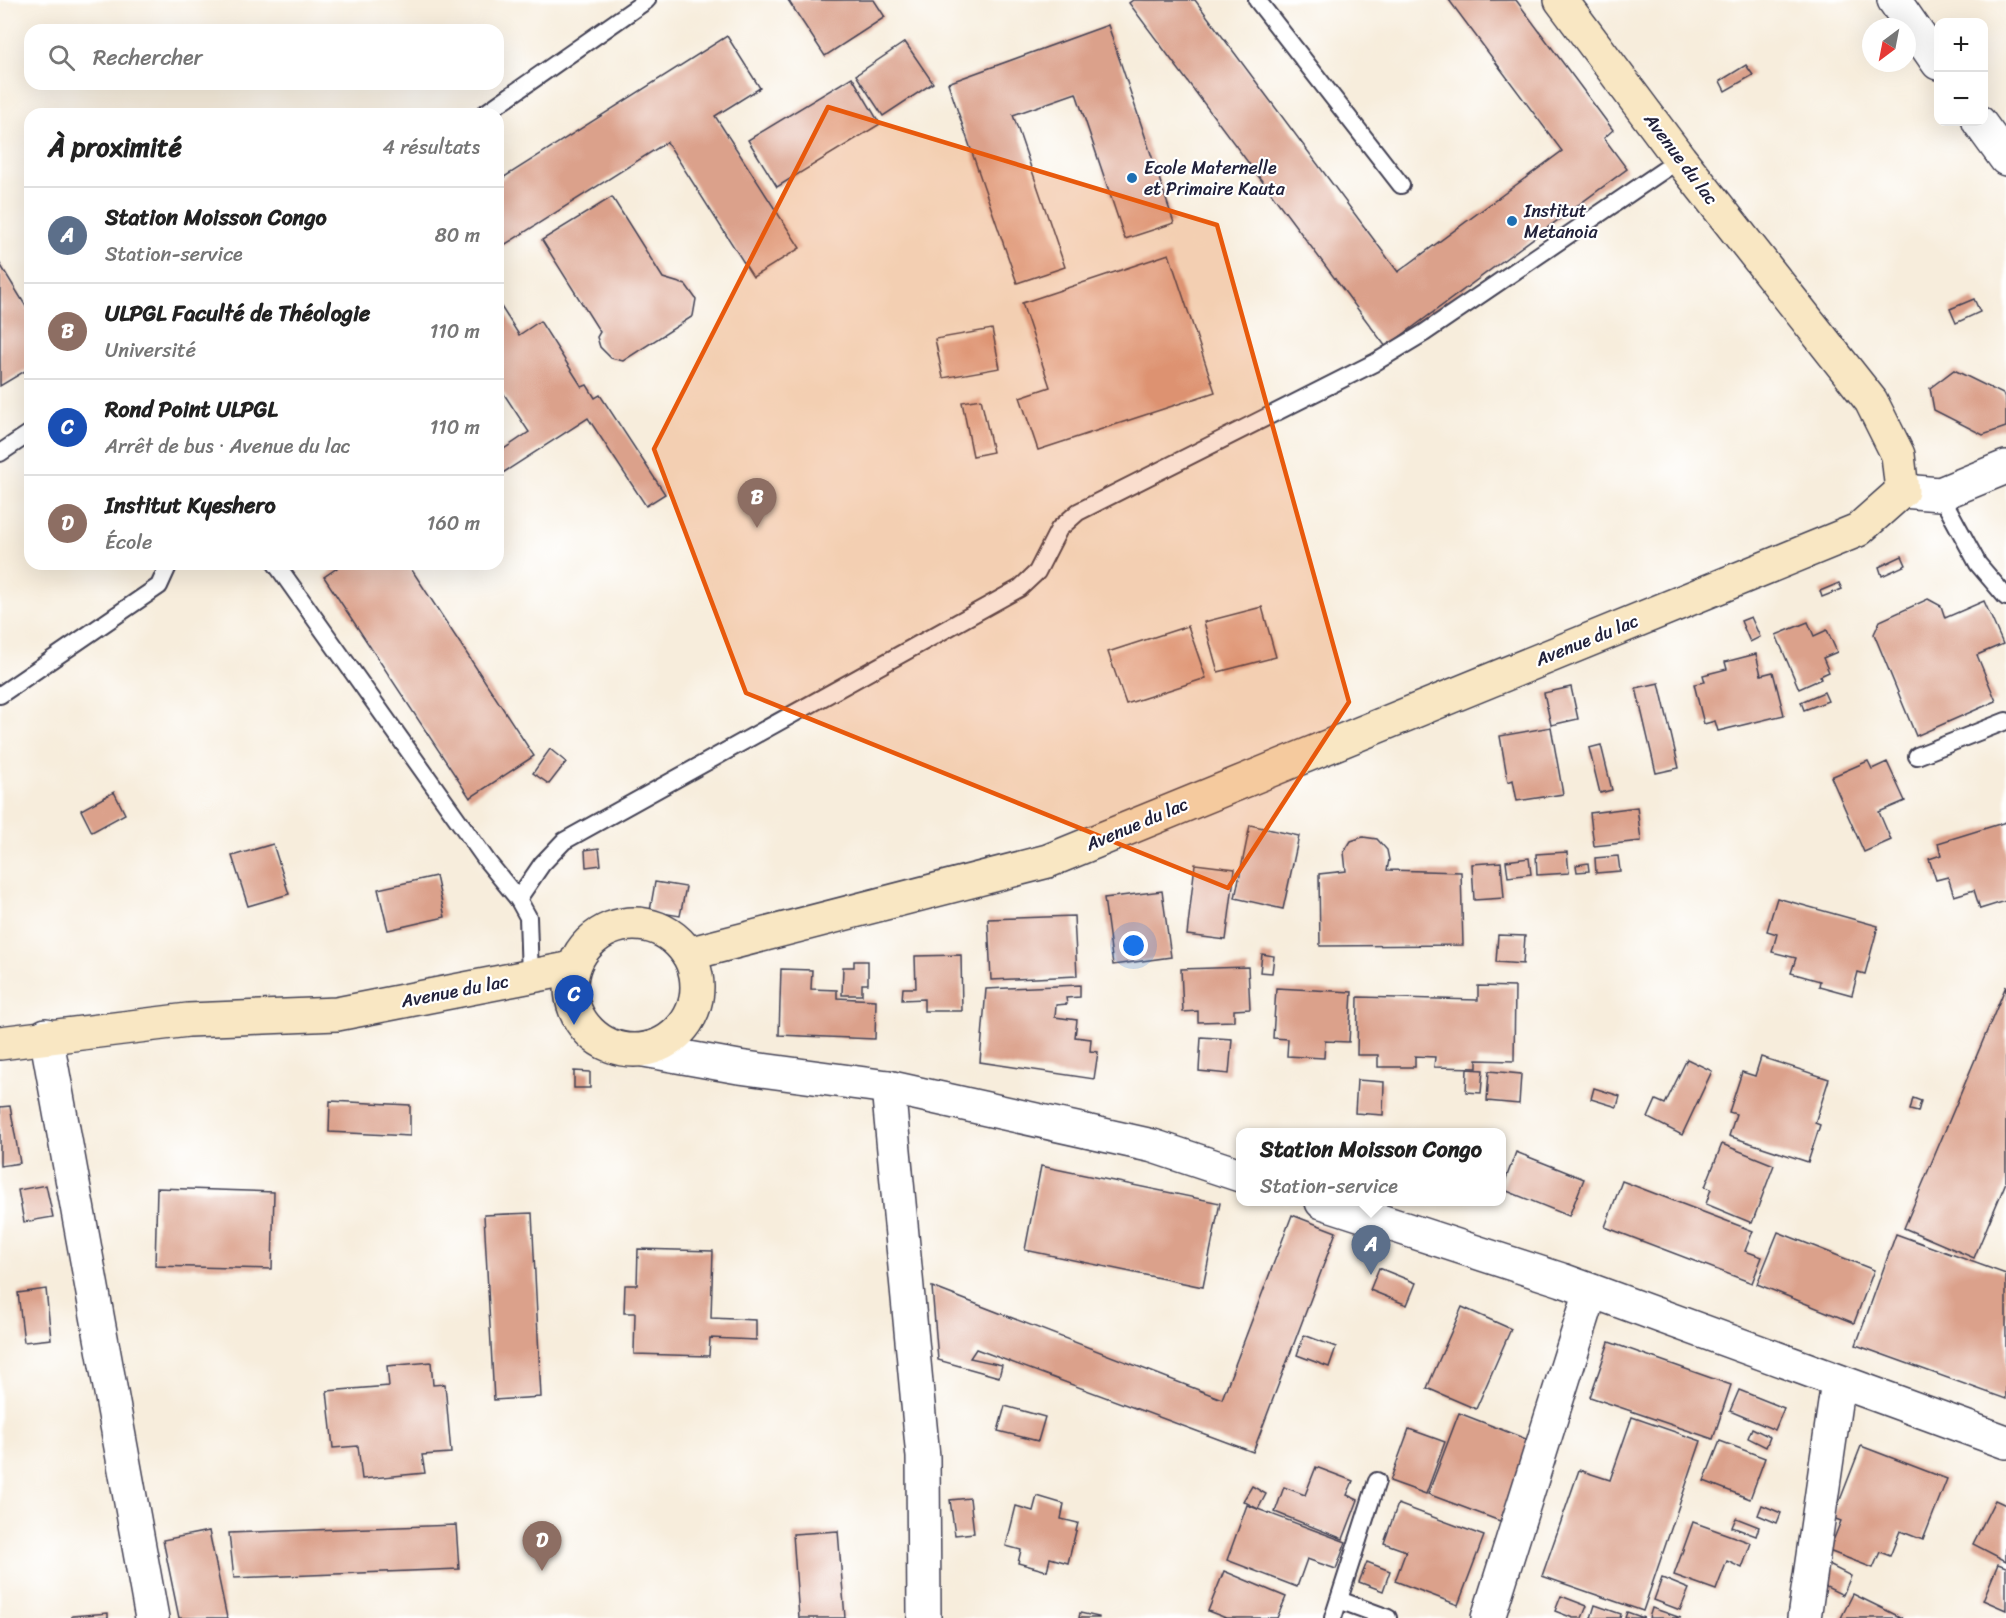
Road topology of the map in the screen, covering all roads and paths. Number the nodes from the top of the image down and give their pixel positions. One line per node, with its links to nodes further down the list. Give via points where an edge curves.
1 (647, 0): 6 (lane)
2 (1257, 0): 10 (lane)
3 (1561, 0): 8 (main road, Avenue du lac)
4 (1894, 0): 5 (street)
5 (1934, 57)
6 (493, 108)
7 (1982, 126): 9 (street)
8 (1680, 159): 14 (main road, Avenue du lac, via 1871,401 1898,455); 22 (lane, via 1384,357 1078,512 1059,529 1037,572 1020,588 564,841)
9 (2006, 159)
10 (1401, 186)
11 (24, 437): 12 (lane)
12 (0, 453)
13 (2006, 467): 15 (street)
14 (1902, 491): 15 (street); 23 (main road, Avenue du lac, via 1858,530 1048,861)
15 (1940, 494): 18 (lane, via 1978,564)
16 (166, 570): 19 (lane, via 159,586)
17 (280, 570): 22 (lane)
18 (2006, 597)
19 (0, 695)
20 (2006, 721): 21 (lane)
21 (1917, 756)
22 (518, 899): 25 (lane, via 528,917)
23 (688, 954): 24 (main road, via 661,930 626,925 593,939); 28 (main road, via 698,988 691,1014 676,1035)
24 (573, 968): 25 (main road, Avenue du lac); 28 (main road, via 574,1005 593,1035 608,1045)
25 (530, 976): 26 (main road, Avenue du lac, via 337,1014 188,1020)
26 (46, 1035): 27 (main road, Avenue du lac); 37 (street)
27 (0, 1043)
28 (644, 1050): 29 (street)
29 (888, 1087): 30 (street, via 1153,1146); 38 (street, via 923,1457)
30 (1236, 1174)
31 (1334, 1206): 32 (street)
32 (1591, 1291): 33 (street); 41 (street)
33 (1838, 1382): 34 (street); 42 (street)
34 (2006, 1442)
35 (1377, 1481): 36 (lane)
36 (1339, 1600): 39 (lane); 40 (lane)
37 (152, 1618)
38 (924, 1618)
39 (1333, 1618)
40 (1388, 1618)
41 (1488, 1618)
42 (1804, 1618)

